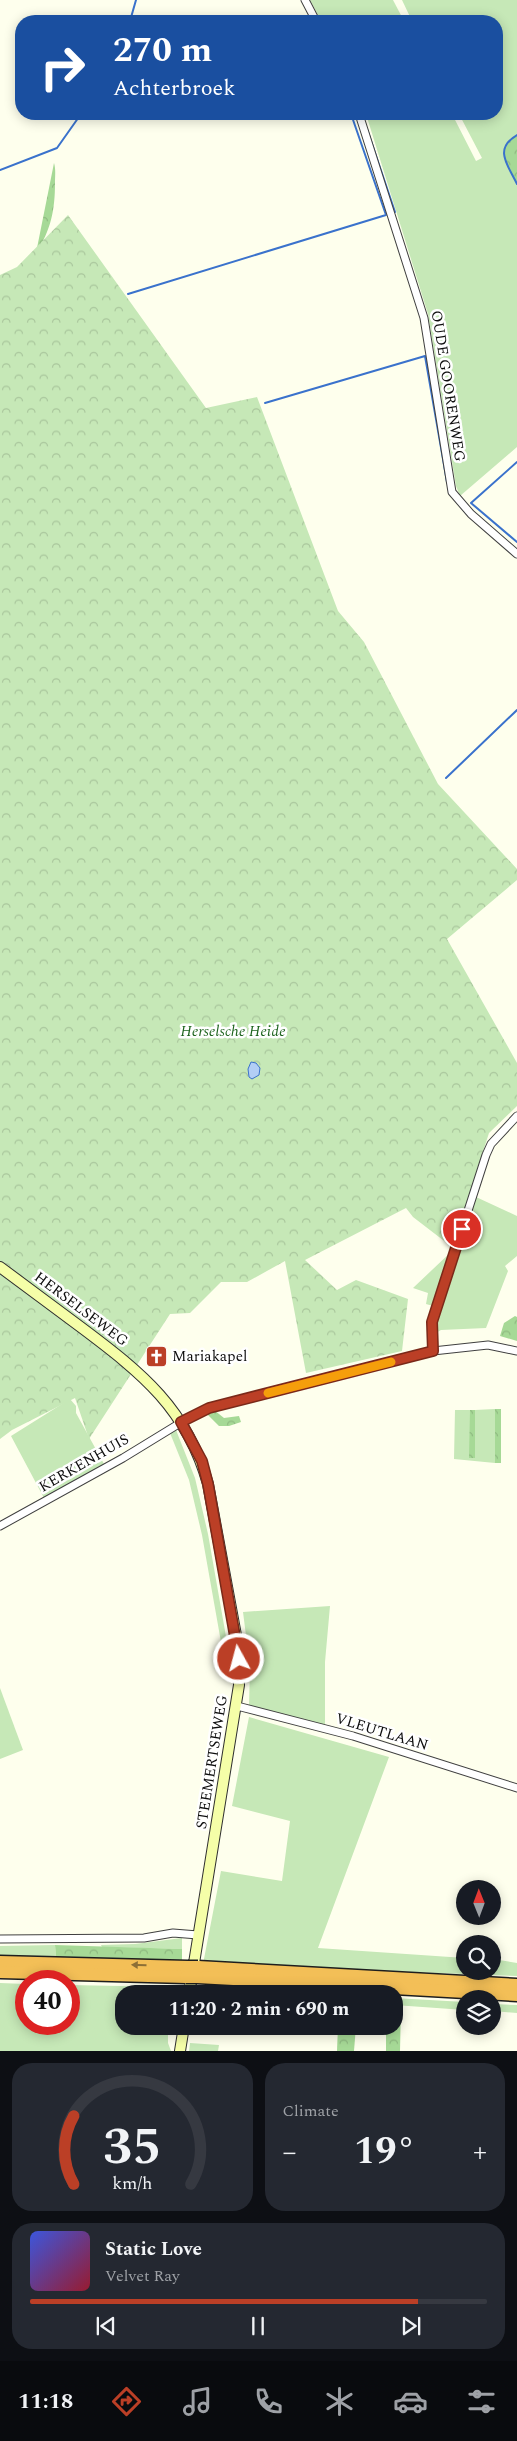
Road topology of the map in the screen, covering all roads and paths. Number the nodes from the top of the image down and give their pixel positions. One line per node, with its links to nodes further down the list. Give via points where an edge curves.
1 (305, 0): 2 (street)
2 (313, 15)
3 (361, 120): 4 (street, OUDE GOORENWEG, via 424,318 452,492 471,514)
4 (517, 554)
5 (517, 1116): 7 (street, via 491,1144 486,1155 432,1322)
6 (0, 1267): 9 (street, HERSELSEWEG, via 136,1369)
7 (433, 1351): 8 (street, KERKENHUIS, via 488,1345); 9 (street, KERKENHUIS, via 209,1408)
8 (517, 1351)
9 (181, 1422): 10 (street, KERKENHUIS); 11 (street, STEEMERTSEWEG, via 202,1461 212,1504 236,1634 239,1659)
10 (0, 1526)
11 (237, 1706): 12 (street, VLEUTLAAN, via 352,1736); 13 (street, STEEMERTSEWEG)
12 (517, 1788)
13 (198, 1935): 14 (street, via 173,1933 144,1938); 21 (street, STEEMERTSEWEG)
14 (0, 1940)
15 (0, 1962): 17 (highway, one-way to 15)
16 (0, 1972): 17 (highway)
17 (192, 1972): 20 (highway); 23 (highway)
18 (501, 1979): 19 (highway)
19 (517, 1979)
20 (456, 1980): 22 (highway)
21 (190, 1985)
22 (517, 1985)
23 (517, 1995)
24 (183, 2035): 25 (street)
25 (180, 2051)

